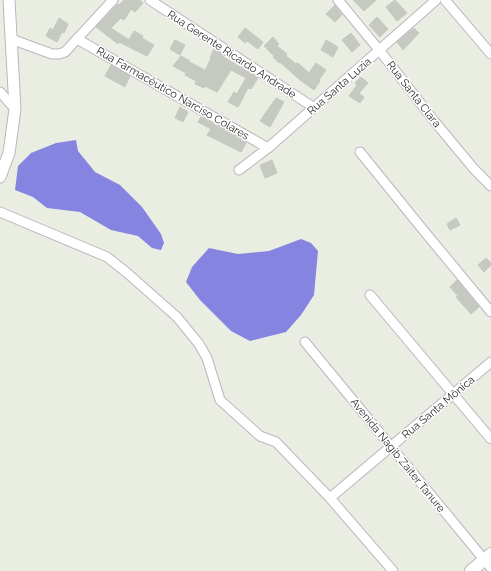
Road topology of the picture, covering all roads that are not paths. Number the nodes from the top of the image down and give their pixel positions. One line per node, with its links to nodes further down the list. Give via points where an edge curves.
1 (9, 0): 7 (street)
2 (113, 0): 8 (street)
3 (150, 0): 12 (street, Rua Gerente Ricardo Andrade)
4 (338, 0): 9 (street, Rua Santa Clara)
5 (436, 0): 9 (street, Rua Santa Luzia)
6 (445, 0): 10 (street)
7 (11, 39): 8 (street, via 52,54 65,52); 13 (street)
8 (77, 39): 14 (street, Rua Farmacêutico Narciso Colares)
9 (380, 51): 12 (street, Rua Santa Luzia); 18 (street, Rua Santa Clara, via 435,122)
10 (491, 54)
11 (0, 92): 13 (street)
12 (313, 107): 14 (street, Rua Santa Luzia)
13 (15, 109): 17 (street, via 9,153)
14 (268, 148): 16 (street, Rua Santa Luzia)
15 (360, 152): 21 (street)
16 (239, 170)
17 (0, 177)
18 (491, 186)
19 (0, 212): 27 (street, via 106,257 126,272 177,317 199,344 207,358 220,400 260,436 276,442)
20 (370, 295): 24 (street)
21 (491, 312)
22 (305, 342): 26 (street, Avenida Nagib Zaiter Tanure)
23 (491, 362): 24 (street, Rua Santa Mônica)
24 (453, 394): 25 (street); 26 (street, Rua Santa Mônica)
25 (491, 439)
26 (391, 446): 27 (street, Rua Santa Mônica); 28 (street, Avenida Nagib Zaiter Tanure)
27 (330, 498): 29 (street)
28 (489, 561): 30 (main road)
29 (393, 571)
30 (471, 571)

